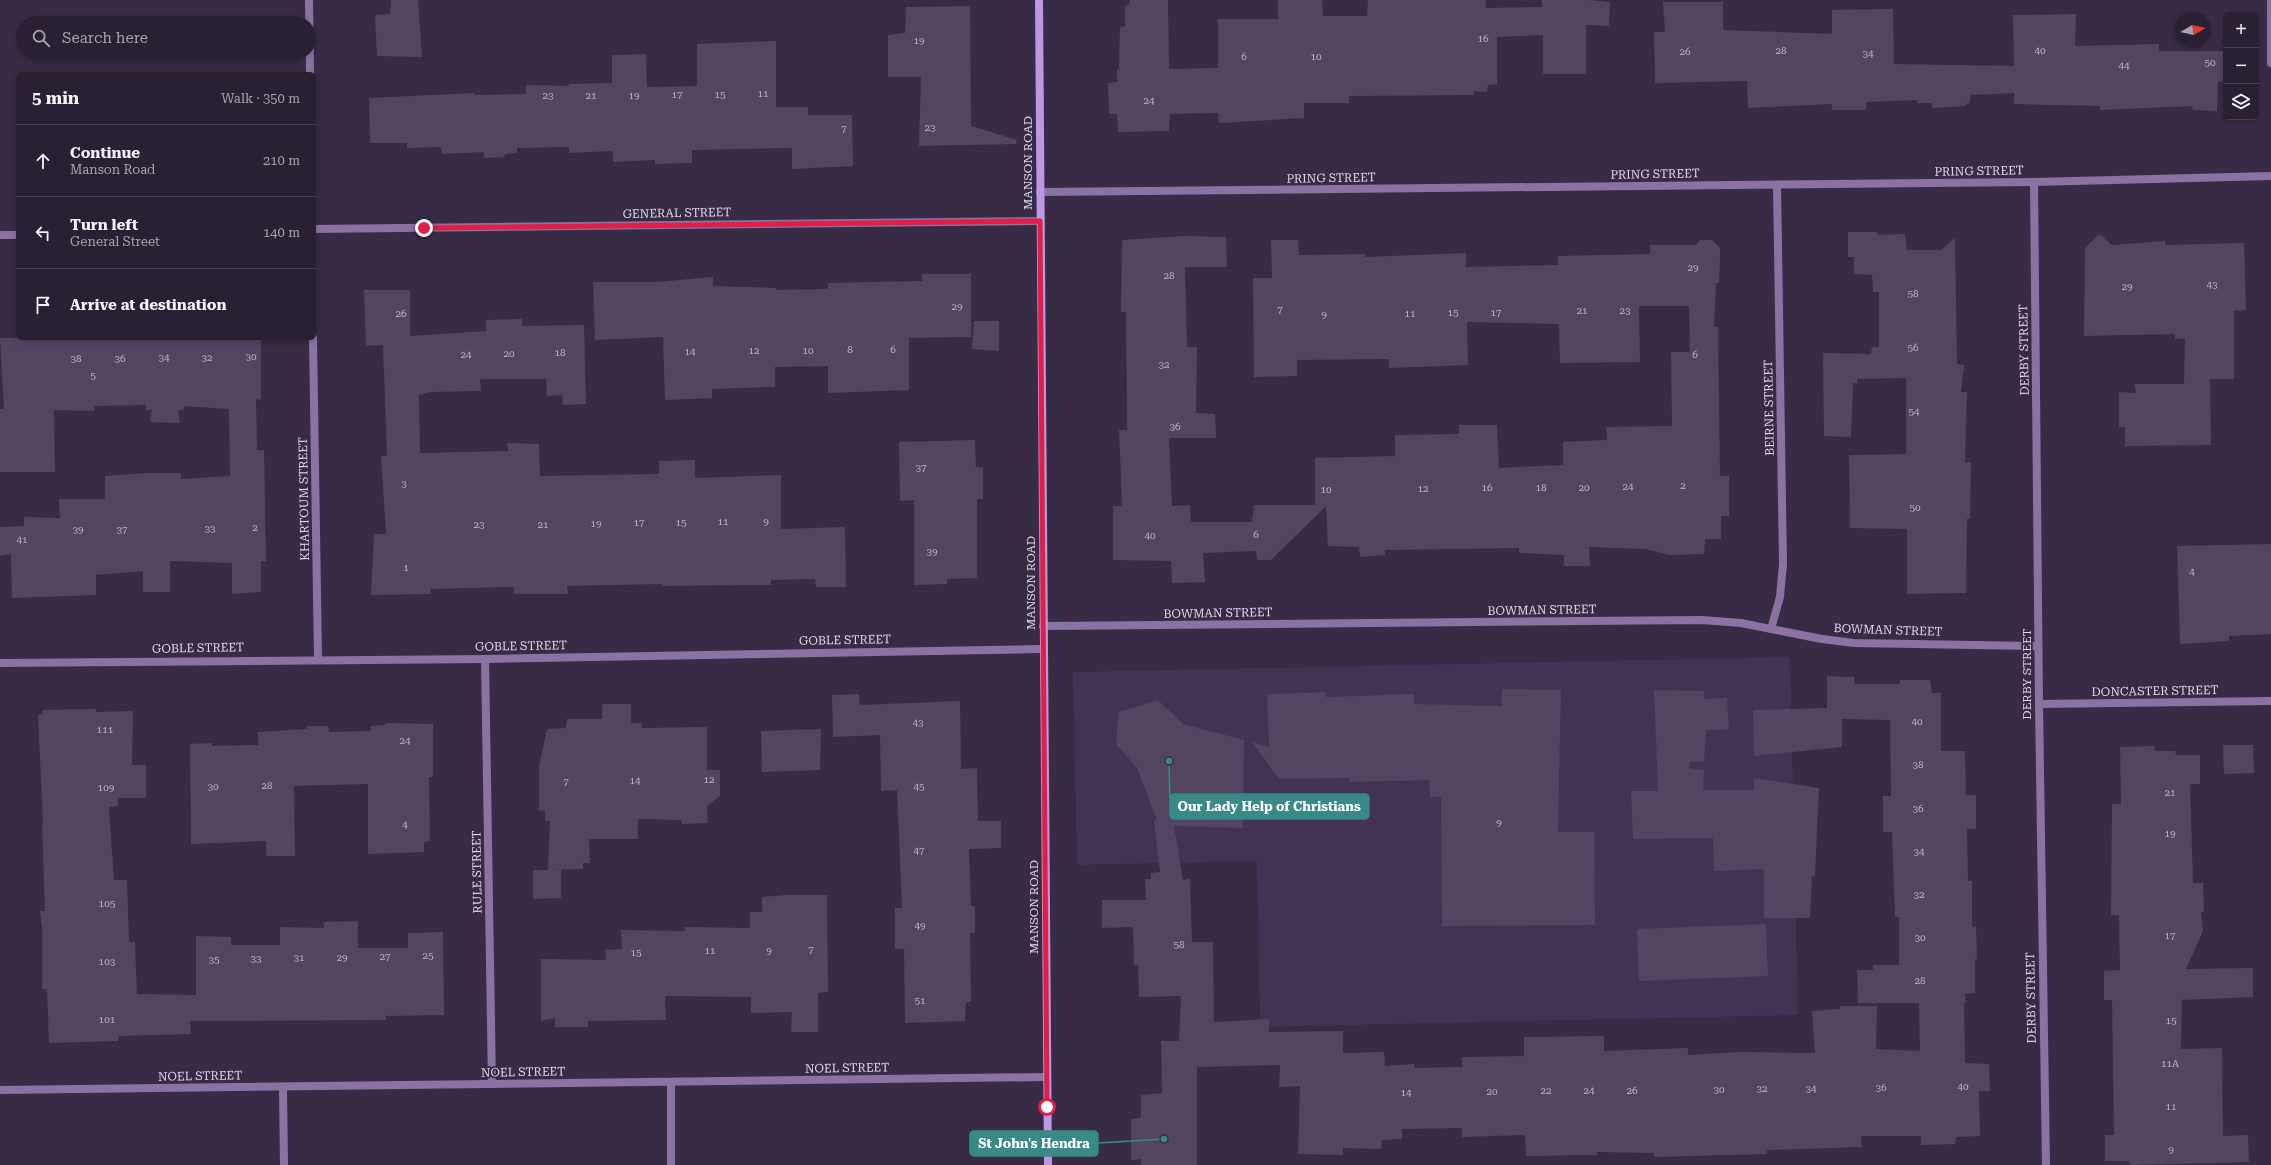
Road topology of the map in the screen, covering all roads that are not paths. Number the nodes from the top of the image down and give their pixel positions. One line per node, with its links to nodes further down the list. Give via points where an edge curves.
1 (309, 0): 4 (street)
2 (1039, 0): 11 (street, MANSON ROAD)
3 (2270, 0): 6 (street)
4 (309, 16)
5 (310, 60): 7 (street)
6 (2271, 63)
7 (310, 72)
8 (2271, 176): 9 (street, PRING STREET)
9 (2034, 182): 10 (street, PRING STREET); 19 (street, DERBY STREET)
10 (1777, 185): 11 (street, PRING STREET); 18 (street, BEIRNE STREET, via 1783,564 1780,597)
11 (1040, 192): 12 (street, MANSON ROAD)
12 (1040, 221): 13 (street, GENERAL STREET); 17 (street, MANSON ROAD)
13 (316, 229)
14 (0, 235): 15 (street)
15 (16, 235)
16 (313, 340): 21 (street, KHARTOUM STREET)
17 (1043, 626): 18 (street, BOWMAN STREET, via 1701,620 1741,623); 20 (street, MANSON ROAD)
18 (1772, 629): 19 (street, BOWMAN STREET, via 1854,643)
19 (2038, 646): 25 (street, DERBY STREET)
20 (1043, 648): 22 (street, GOBLE STREET); 26 (street, MANSON ROAD)
21 (318, 659): 22 (street, GOBLE STREET); 23 (street, GOBLE STREET)
22 (485, 659): 28 (street, RULE STREET)
23 (0, 663)
24 (2271, 702): 25 (street, DONCASTER STREET)
25 (2039, 704): 34 (street, DERBY STREET)
26 (1047, 1077): 27 (street, NOEL STREET); 33 (street, MANSON ROAD)
27 (671, 1082): 28 (street, NOEL STREET); 32 (street)
28 (492, 1084): 29 (street, NOEL STREET)
29 (283, 1088): 30 (street, NOEL STREET); 31 (street)
30 (0, 1090)
31 (284, 1165)
32 (671, 1165)
33 (1048, 1165)
34 (2046, 1165)

